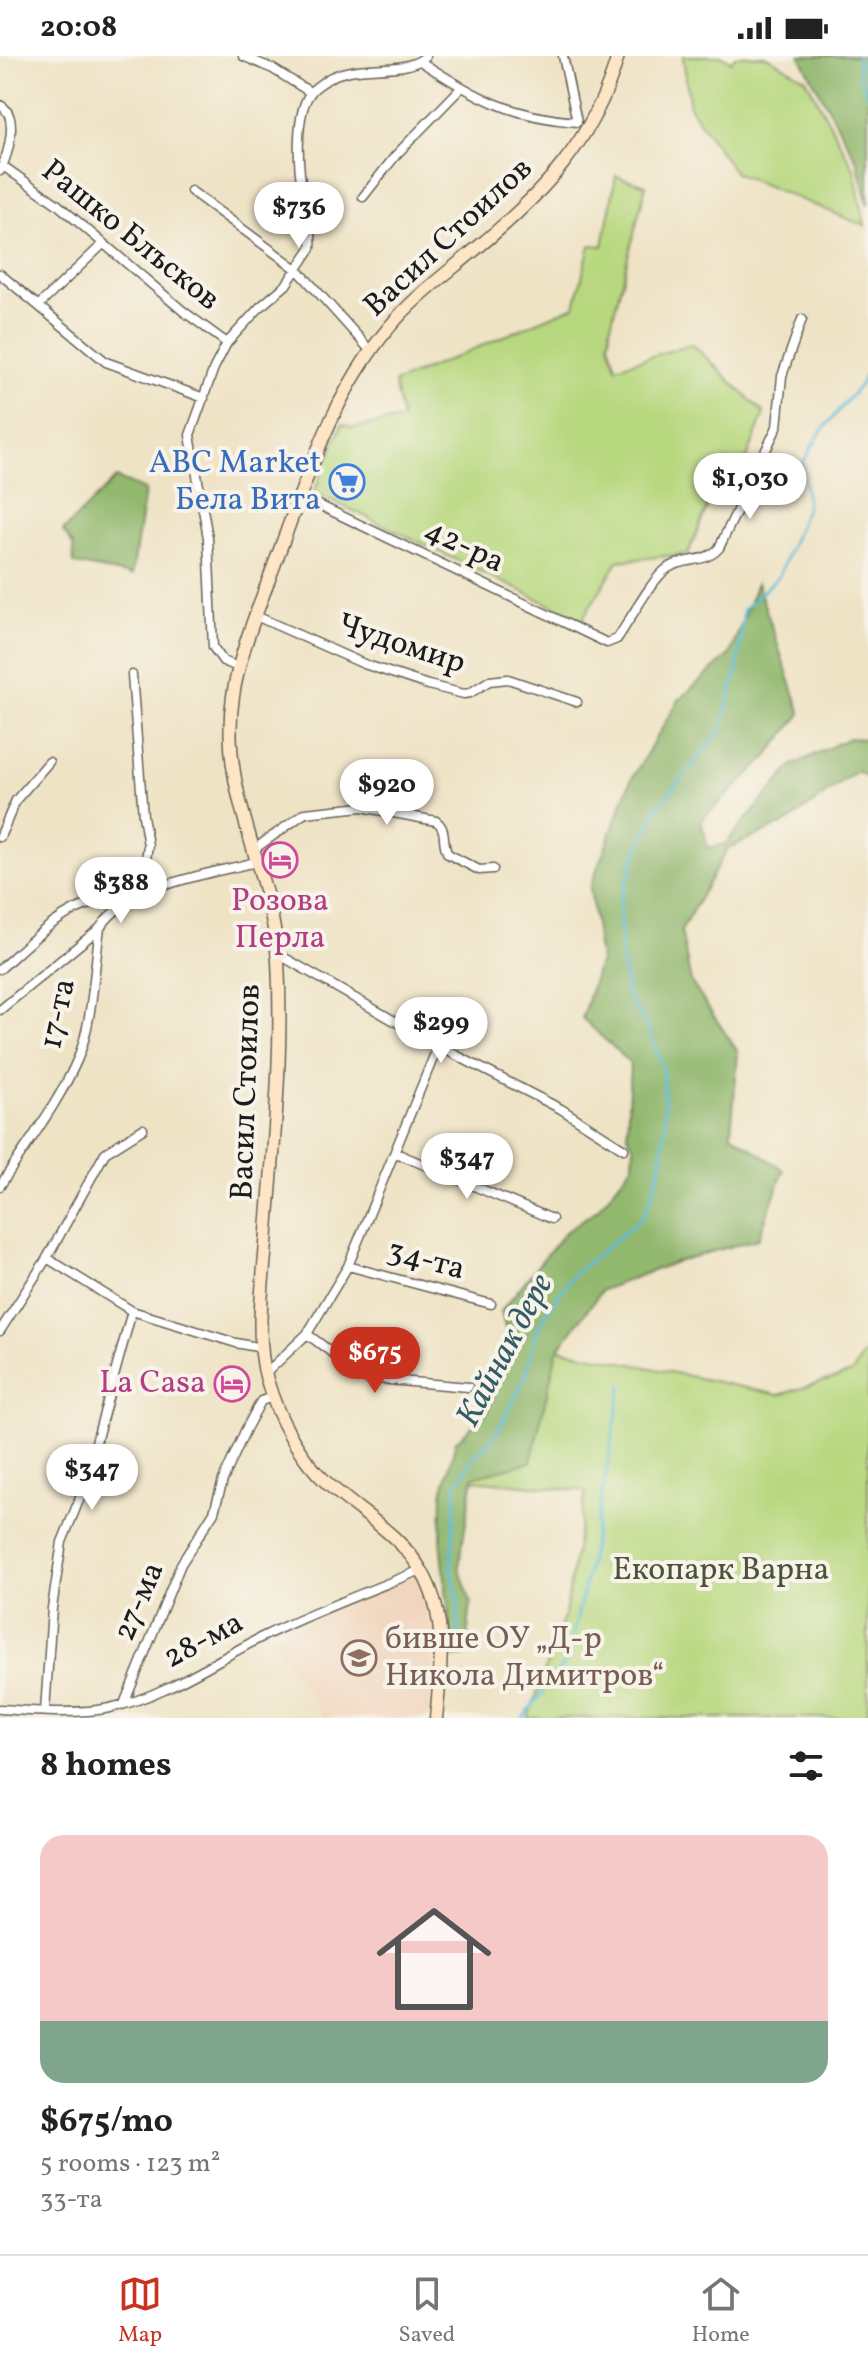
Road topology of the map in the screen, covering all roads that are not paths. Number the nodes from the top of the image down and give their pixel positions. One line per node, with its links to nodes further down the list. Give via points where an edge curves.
1 (243, 56): 6 (street)
2 (563, 56): 8 (street)
3 (618, 56): 8 (street, Васил Стоилов, via 610,84)
4 (423, 59): 5 (street); 6 (street, via 374,69 363,64)
5 (461, 88): 8 (street, via 514,112); 11 (street)
6 (310, 92): 13 (street, via 299,138 312,241)
7 (0, 105): 9 (street, via 11,115)
8 (582, 126): 18 (street, Васил Стоилов, via 549,183 402,312)
9 (1, 169): 12 (street, Рашко Блъсков, via 57,204)
10 (191, 191): 13 (street)
11 (363, 197)
12 (103, 244): 15 (street); 17 (street, Рашко Блъсков)
13 (298, 270): 17 (street); 18 (street)
14 (0, 274): 15 (street)
15 (39, 305): 19 (street, via 106,362)
16 (802, 319): 20 (street, 42-ра, via 782,376 777,427 719,548 712,556 668,568 617,639 607,643)
17 (227, 343): 19 (street)
18 (370, 350): 20 (street, Васил Стоилов, via 332,414)
19 (204, 398): 22 (street, via 190,435 208,538 213,647 217,656)
20 (300, 496): 21 (street, Васил Стоилов)
21 (256, 616): 22 (street, Васил Стоилов); 24 (street, Чудомир, via 364,664 428,685 464,694 489,681 508,679)
22 (238, 667): 27 (street, Васил Стоилов, via 231,757)
23 (132, 675): 29 (street, via 148,845)
24 (577, 702)
25 (49, 762): 26 (street, via 16,800)
26 (0, 837)
27 (254, 856): 28 (street, via 305,813 362,807 436,821 448,854 479,870); 29 (street); 32 (street, Васил Стоилов)
28 (493, 869)
29 (141, 895): 30 (street)
30 (123, 904): 31 (street); 33 (street, via 101,901 80,908 42,931)
31 (100, 928): 34 (street); 39 (street, 17-та, via 79,1056)
32 (278, 954): 35 (street); 47 (street, Васил Стоилов, via 280,1077)
33 (0, 969)
34 (0, 1010)
35 (438, 1046): 37 (street, via 561,1109); 38 (street)
36 (143, 1129): 41 (street, via 105,1153)
37 (624, 1149)
38 (396, 1153): 40 (street); 42 (street)
39 (0, 1186)
40 (552, 1219)
41 (47, 1258): 44 (street); 45 (street)
42 (348, 1266): 43 (street, 34-та); 46 (street)
43 (491, 1304)
44 (132, 1311): 47 (street); 54 (street, via 82,1493 62,1542)
45 (0, 1331)
46 (307, 1334): 48 (street); 49 (street, via 366,1378)
47 (262, 1348): 48 (street, Васил Стоилов)
48 (265, 1374): 50 (street, Васил Стоилов)
49 (468, 1387)
50 (272, 1397): 51 (street, Васил Стоилов, via 305,1459 397,1541); 52 (street, 27-ма, via 261,1401 246,1429 214,1512 181,1564)
51 (421, 1570): 52 (street, 28-ма, via 266,1635); 55 (street, Васил Стоилов, via 441,1635)
52 (124, 1704): 54 (street, 28-ма)
53 (0, 1709): 54 (street, 28-ма)
54 (45, 1711)
55 (436, 1718)

